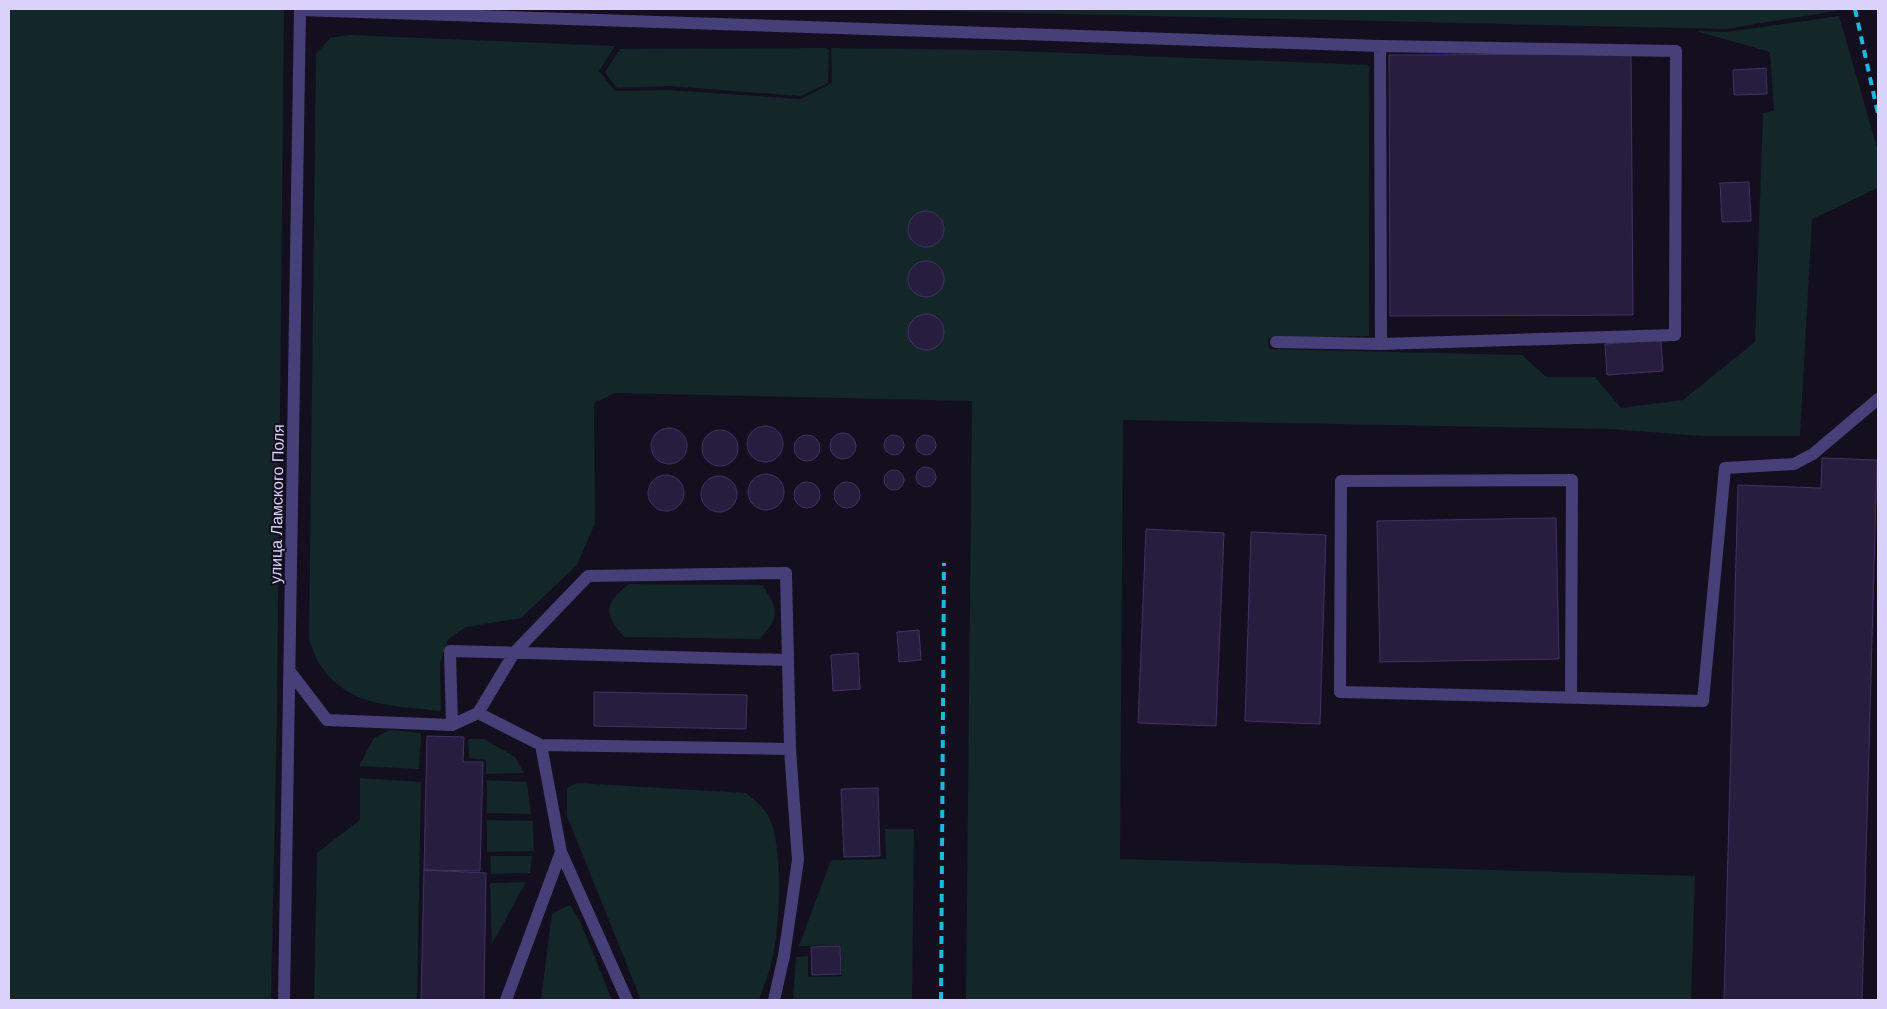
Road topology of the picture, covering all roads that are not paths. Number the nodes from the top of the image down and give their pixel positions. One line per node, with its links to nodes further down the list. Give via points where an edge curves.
1 (300, 9): 2 (street); 8 (street, улица Ламского Поля)
2 (1380, 46): 4 (street); 4 (street, via 1676,51 1675,335)
3 (1276, 342): 4 (street)
4 (1382, 344)
5 (1878, 399): 9 (street, via 1813,454 1794,464 1725,468 1703,701)
6 (514, 653): 7 (street); 7 (street, via 588,576 786,573); 10 (street); 11 (street, via 450,651)
7 (787, 660): 13 (street)
8 (291, 673): 11 (street, via 327,720); 15 (street, улица Ламского Поля)
9 (1571, 697): 9 (street, via 1340,692 1342,481 1572,480)
10 (478, 713): 11 (street); 12 (street)
11 (452, 724)
12 (541, 745): 13 (street); 14 (street)
13 (790, 749): 18 (street, via 798,860)
14 (561, 852): 16 (street); 17 (street)
15 (284, 1000)
16 (506, 1000)
17 (627, 1000)
18 (774, 1000)

